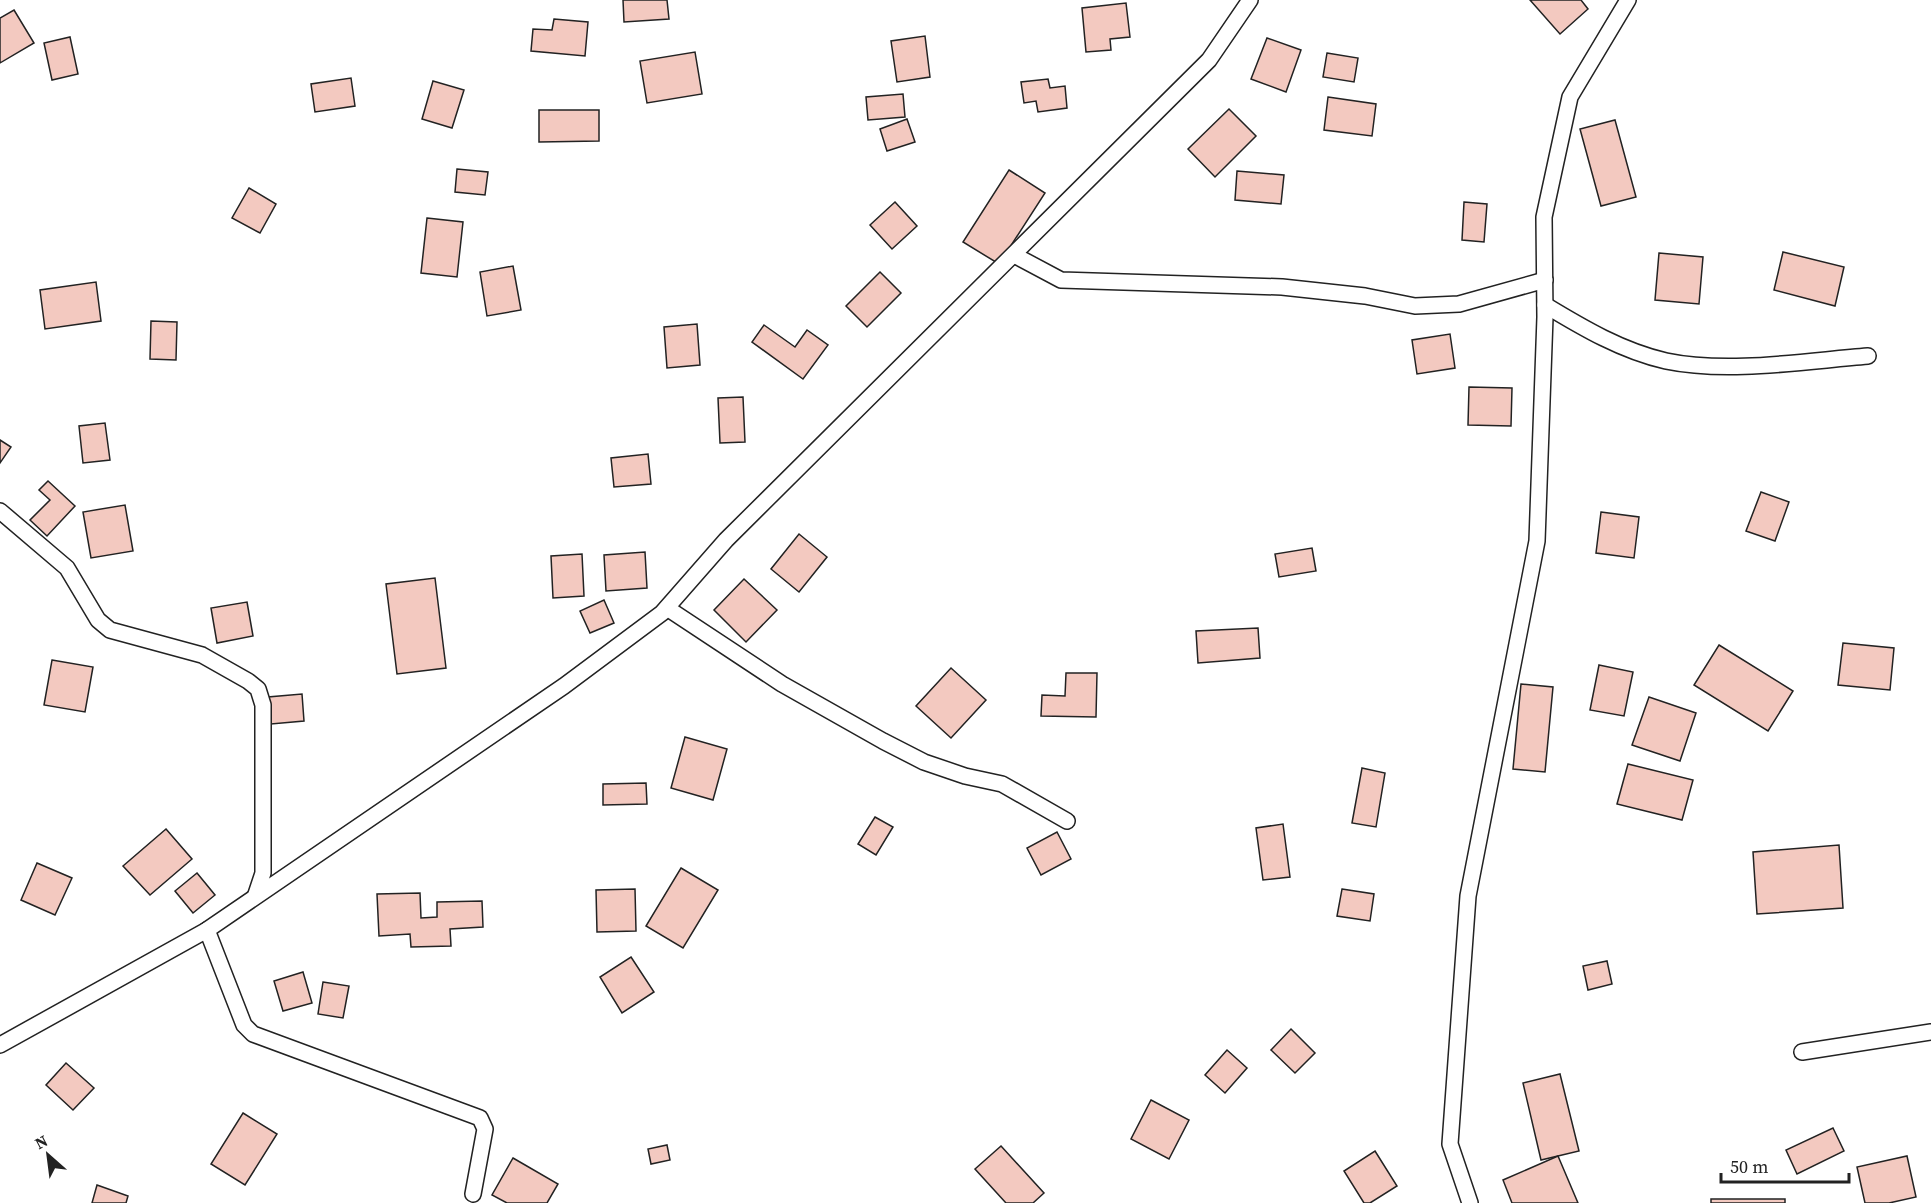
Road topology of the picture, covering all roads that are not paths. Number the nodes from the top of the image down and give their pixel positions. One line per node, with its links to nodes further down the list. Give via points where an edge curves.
1 (1250, 0): 3 (street, via 1209,60)
2 (1628, 0): 4 (street, via 1570,97 1544,217)
3 (1014, 255): 4 (street, via 1061,280 1282,287 1415,306 1459,304); 8 (street, via 726,540)
4 (1545, 280): 5 (street)
5 (1545, 305): 6 (street, via 1597,336 1666,361 1719,365); 16 (street, via 1537,541 1468,896 1450,1144)
6 (1868, 356)
7 (0, 511): 10 (street, via 67,568 98,620 110,630 202,655 258,690 263,705 263,873)
8 (666, 608): 9 (street, via 782,684 883,741 924,762 1002,784); 10 (street, via 564,686)
9 (1066, 821)
10 (256, 894): 11 (street)
11 (207, 930): 13 (street); 15 (street, via 244,1025 253,1034 480,1118 485,1129)
12 (1931, 1032): 14 (street)
13 (0, 1045)
14 (1802, 1052)
15 (473, 1194)
16 (1470, 1203)

